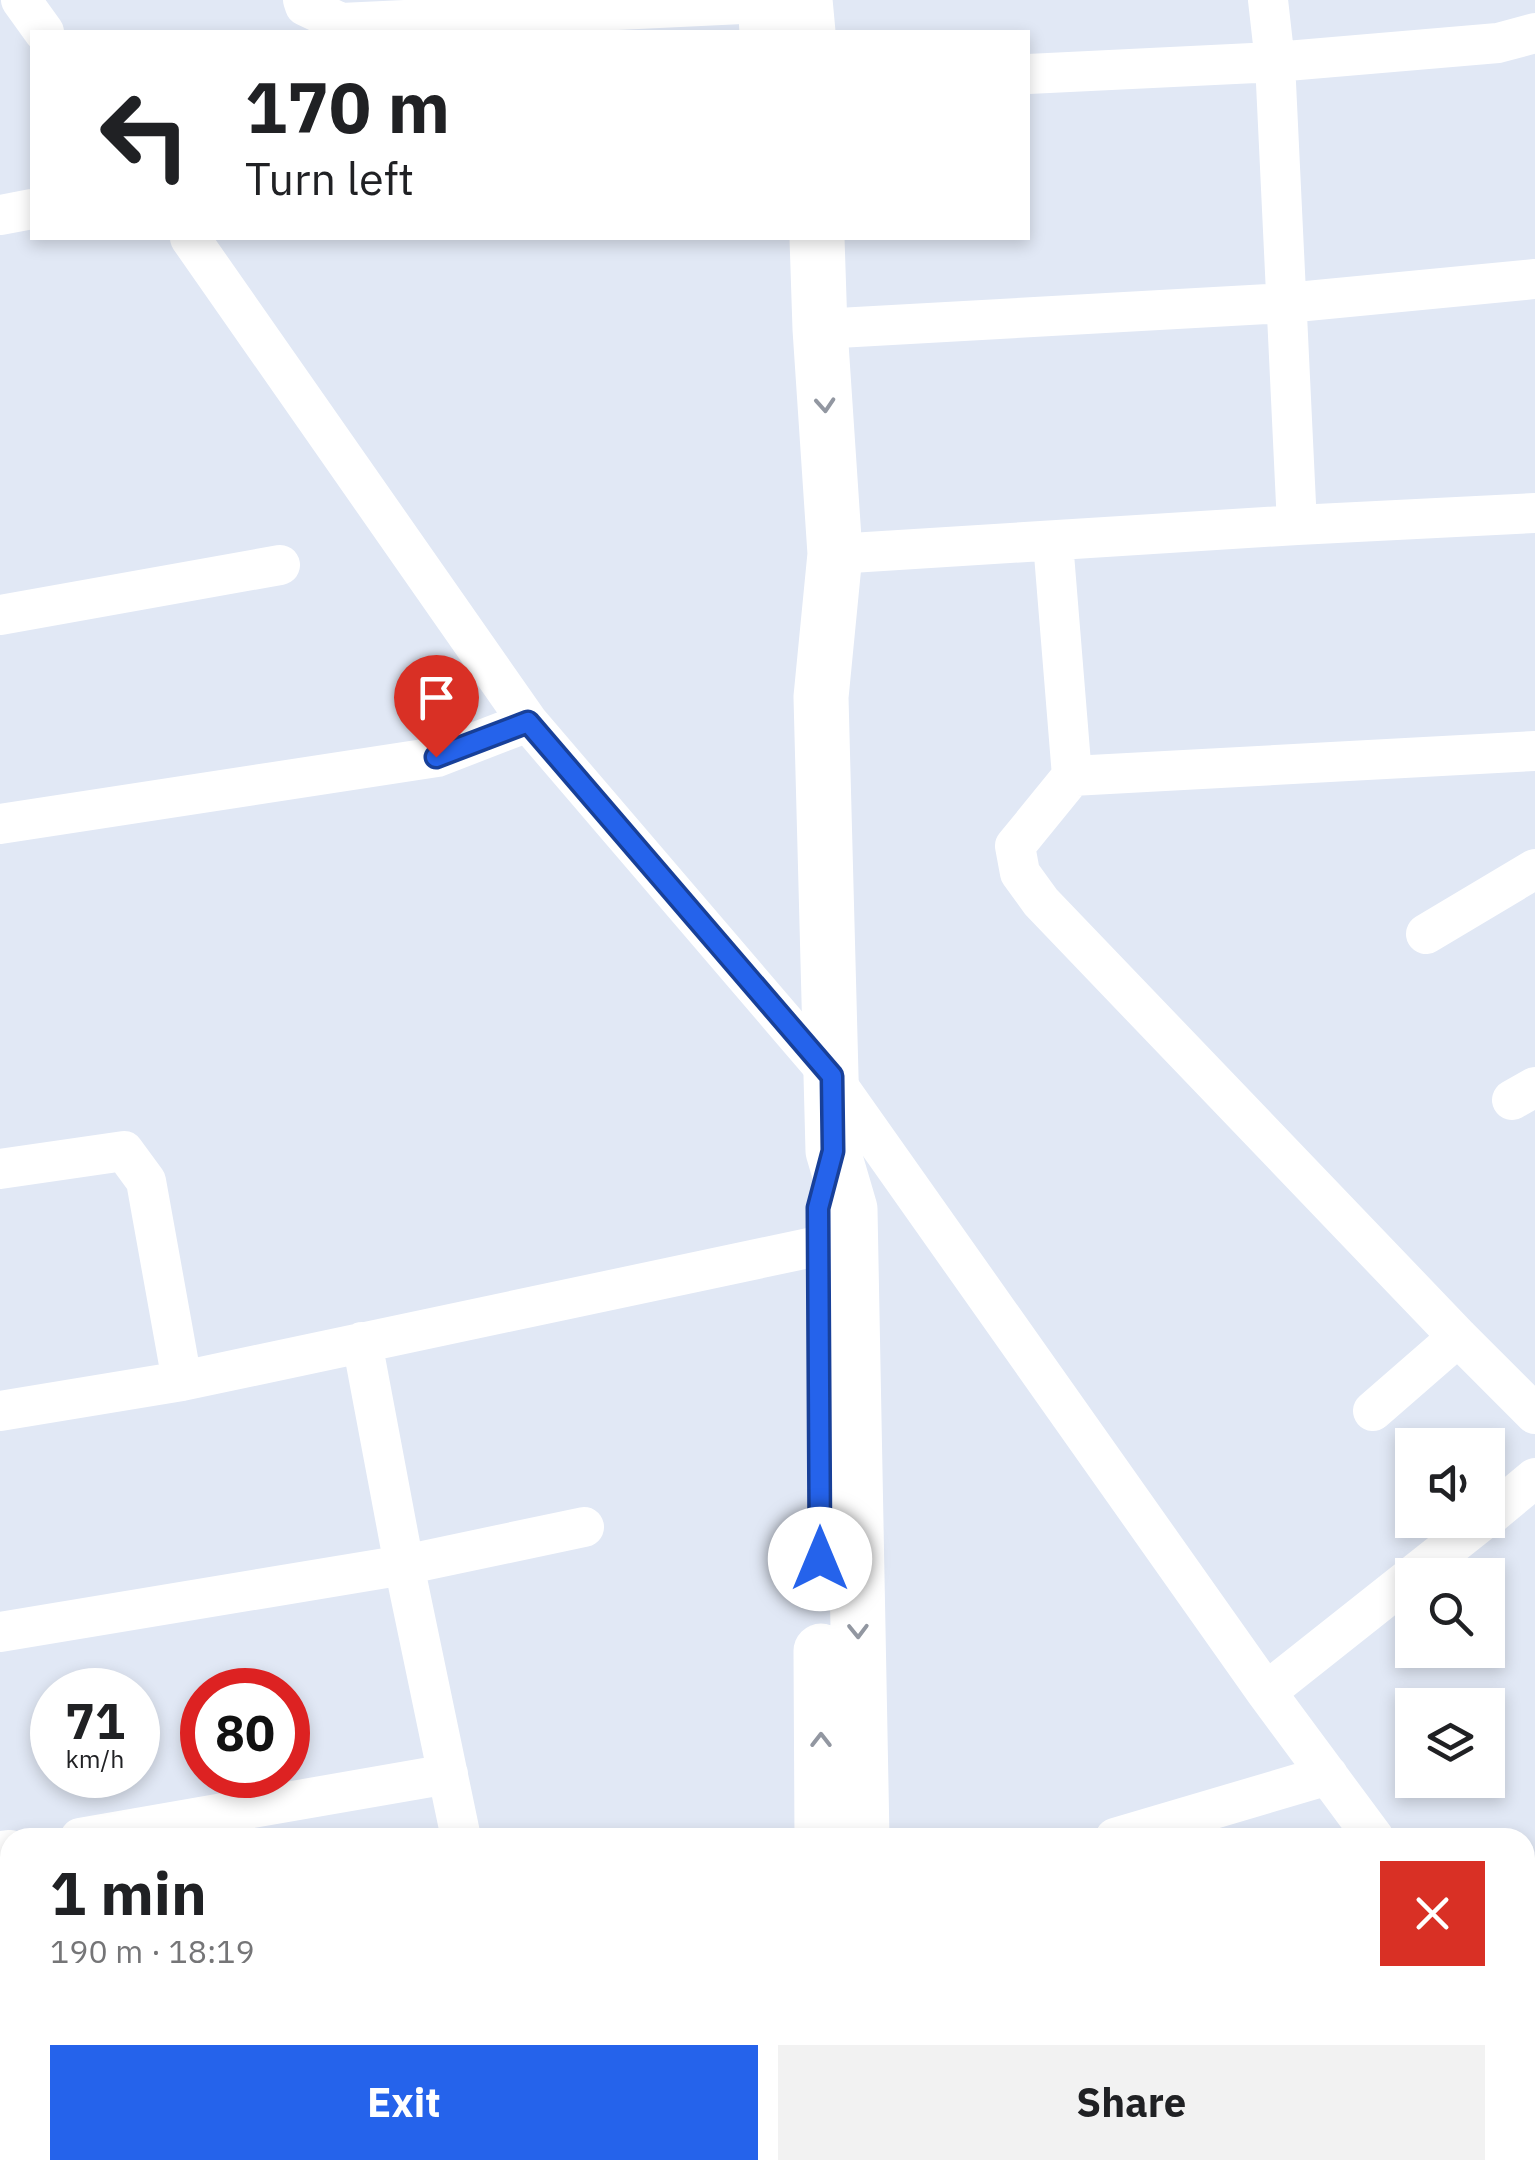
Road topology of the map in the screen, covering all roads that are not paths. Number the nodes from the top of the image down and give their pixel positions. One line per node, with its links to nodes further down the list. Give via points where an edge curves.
1 (21, 0): 5 (street)
2 (303, 0): 4 (street, via 341,24)
3 (1268, 0): 7 (street)
4 (782, 14)
5 (43, 30)
6 (1535, 33): 7 (street, via 1498,43)
7 (1275, 62): 8 (street); 15 (street)
8 (1030, 74)
9 (30, 209): 10 (street)
10 (0, 215)
11 (191, 240): 24 (street)
12 (780, 240): 23 (highway, via 796,556)
13 (817, 240): 16 (highway)
14 (1535, 279): 15 (street)
15 (1286, 303): 16 (street); 18 (street)
16 (820, 329): 20 (highway, one-way to 20)
17 (1535, 513): 18 (street)
18 (1297, 525): 19 (street)
19 (1053, 542): 20 (street); 26 (street)
20 (835, 554): 23 (highway)
21 (280, 565): 22 (street)
22 (0, 615)
23 (821, 697): 30 (highway)
24 (528, 722): 27 (street, via 436,757); 30 (street)
25 (1535, 751): 26 (street)
26 (1072, 776): 34 (street, via 1015,846 1020,874)
27 (0, 824)
28 (1535, 870): 29 (street)
29 (1426, 934)
30 (832, 1076): 31 (highway); 46 (street)
31 (833, 1151): 33 (highway, via 818,1208); 51 (highway, one-way to 51, via 850,1209)
32 (0, 1169): 36 (street, via 124,1151 146,1181)
33 (818, 1246): 35 (street); 52 (highway, one-way to 33)
34 (1458, 1338): 37 (street); 39 (street)
35 (362, 1342): 36 (street); 44 (street)
36 (182, 1381): 38 (street)
37 (1373, 1411)
38 (0, 1412)
39 (1535, 1414)
40 (1535, 1478): 41 (street)
41 (1505, 1502)
42 (584, 1527): 44 (street)
43 (1459, 1538): 46 (street)
44 (404, 1565): 45 (street); 47 (street)
45 (0, 1632)
46 (1266, 1692): 48 (street)
47 (448, 1774): 49 (street); 50 (street)
48 (1328, 1775): 53 (street); 54 (street)
49 (138, 1828)
50 (459, 1828)
51 (827, 1828)
52 (827, 1828)
53 (1149, 1828)
54 (1367, 1828)

